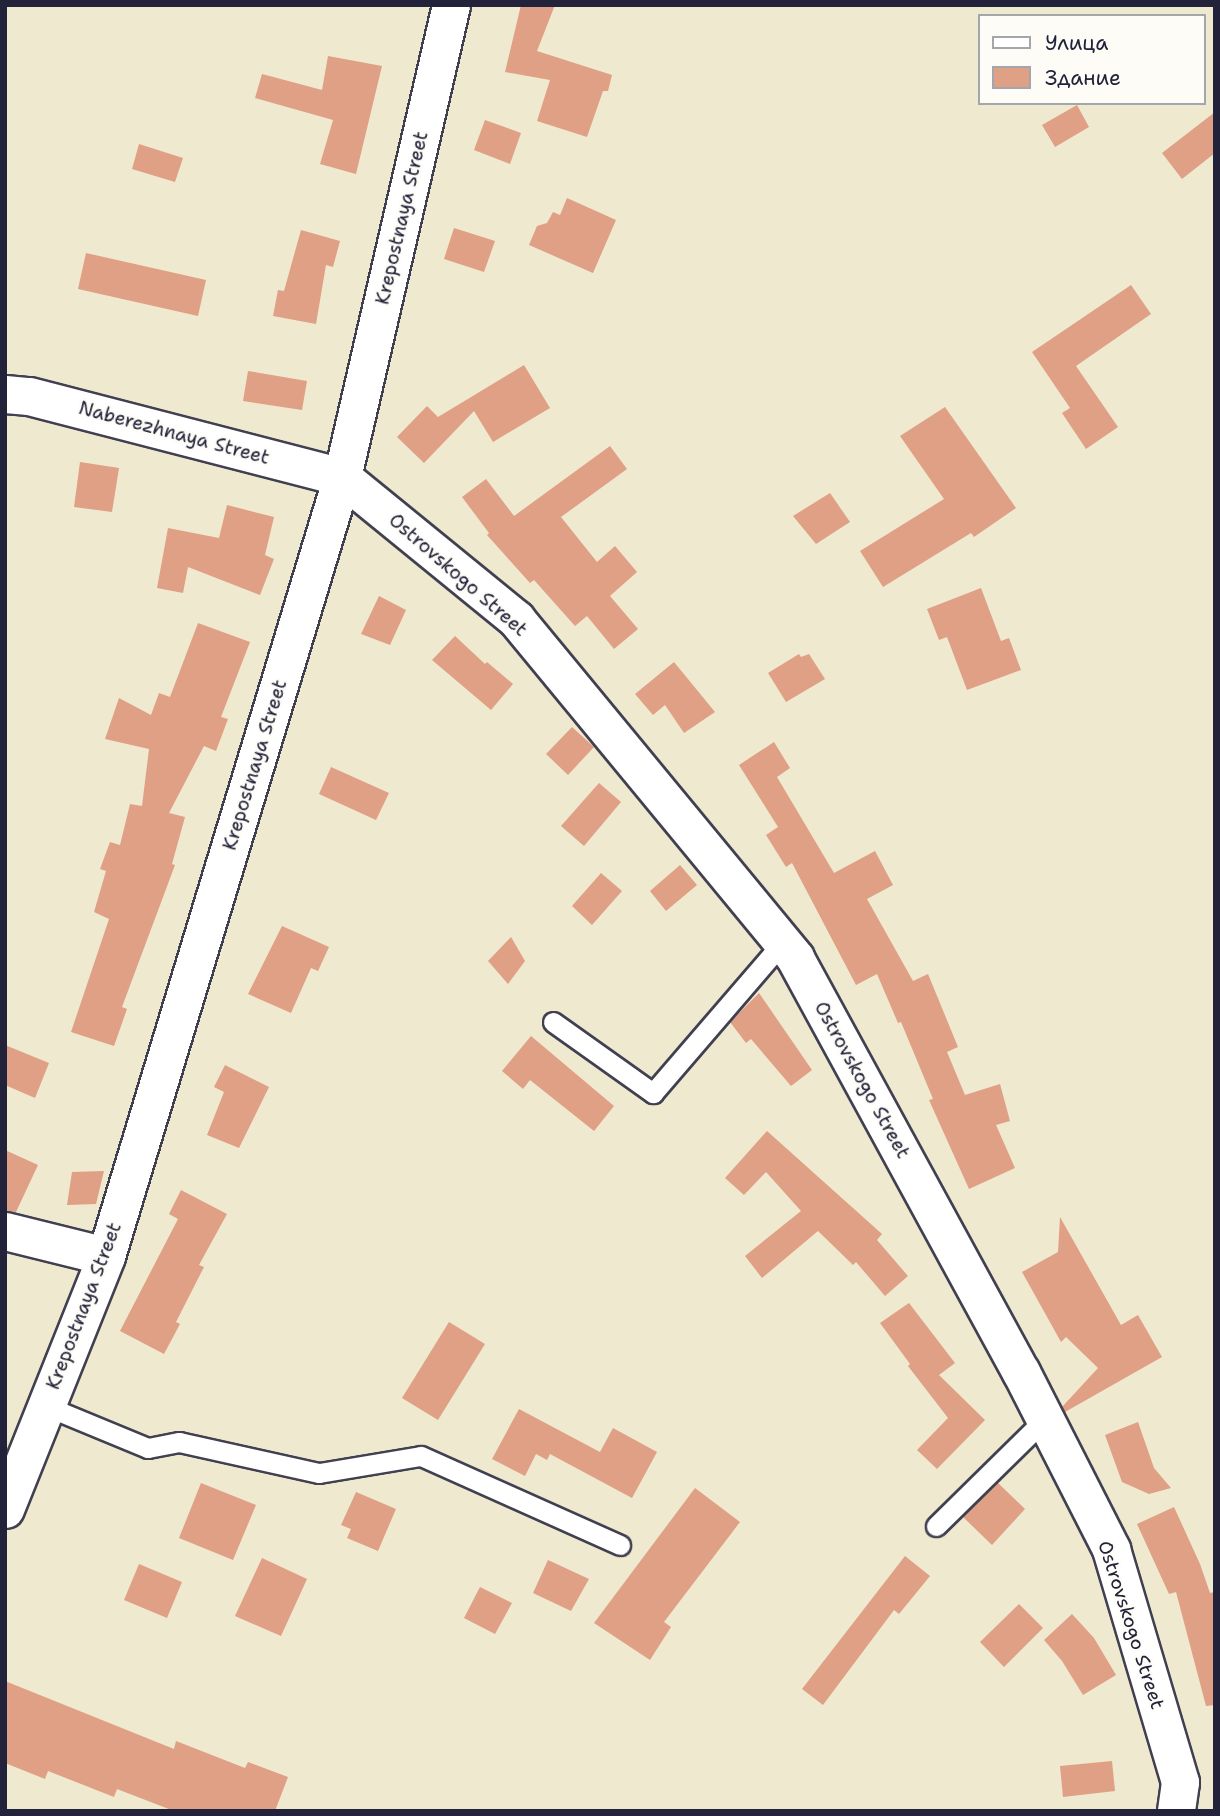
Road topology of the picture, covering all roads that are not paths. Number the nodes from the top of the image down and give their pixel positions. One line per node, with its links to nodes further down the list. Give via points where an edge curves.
1 (451, 5): 3 (street, Krepostnaya Street)
2 (5, 394): 3 (street, Naberezhnaya Street, via 29,396)
3 (342, 477): 4 (street, Ostrovskogo Street, via 516,619); 7 (street, Krepostnaya Street)
4 (783, 942): 5 (lane, via 653,1093); 9 (street, Ostrovskogo Street)
5 (553, 1022)
6 (5, 1231): 7 (street)
7 (106, 1256): 8 (street, Krepostnaya Street)
8 (46, 1406): 10 (street, Krepostnaya Street); 12 (lane, via 148,1448 179,1443 319,1473 421,1456)
9 (1045, 1419): 11 (lane); 13 (street, Ostrovskogo Street, via 1111,1549 1180,1783)
10 (7, 1500)
11 (936, 1526)
12 (620, 1545)
13 (1176, 1811)

